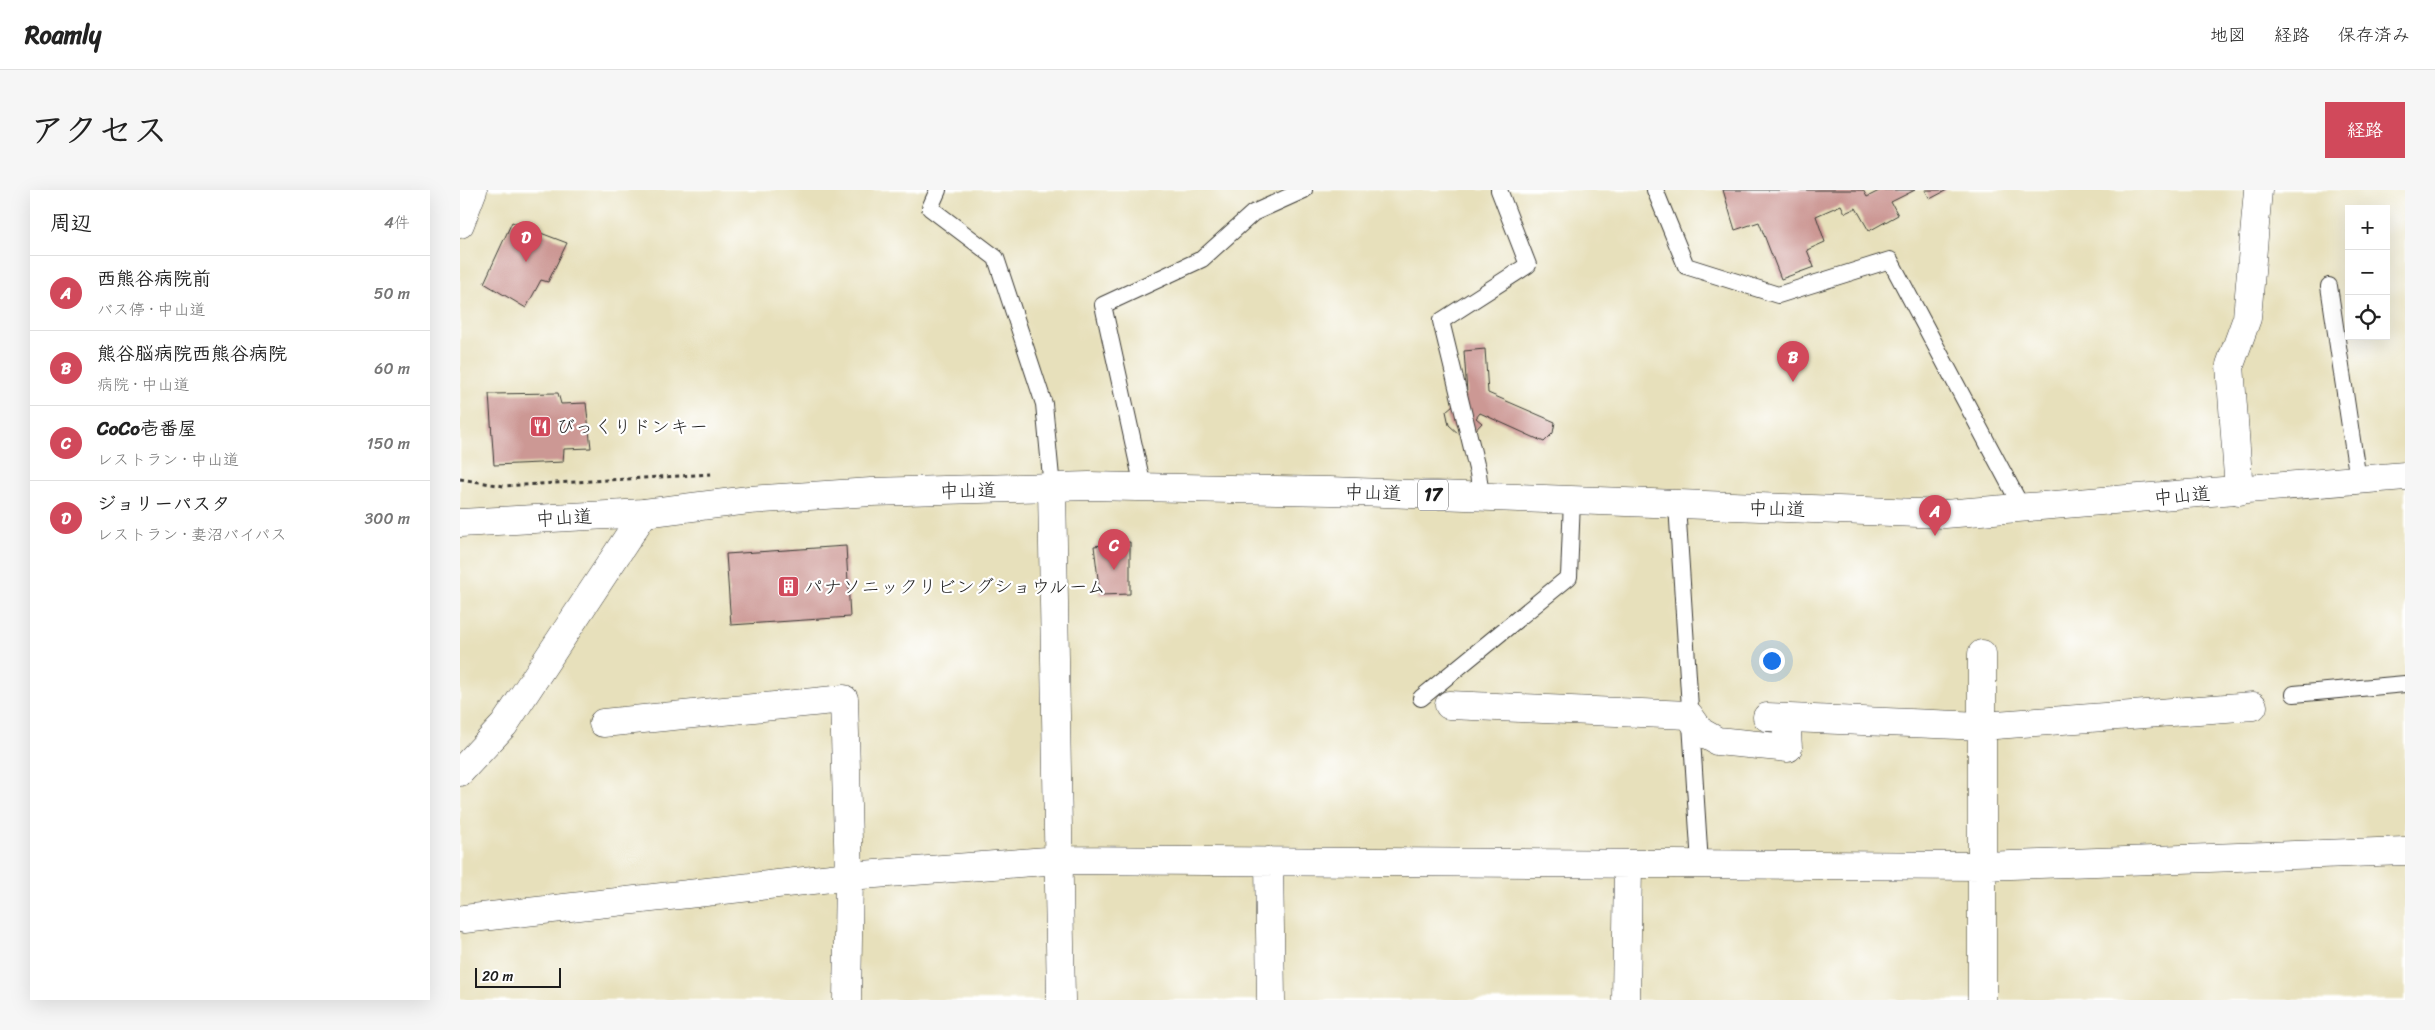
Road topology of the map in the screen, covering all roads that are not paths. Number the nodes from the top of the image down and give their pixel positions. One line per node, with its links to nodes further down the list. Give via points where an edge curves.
1 (473, 190): 7 (main road)
2 (938, 190): 12 (lane, via 930,208 996,258 1044,404)
3 (1304, 190): 11 (lane, via 1253,213 1202,258 1103,304)
4 (1499, 190): 14 (lane, via 1528,265 1441,322)
5 (1654, 190): 17 (lane, via 1686,266 1778,295 1890,260)
6 (2258, 190): 13 (main road, via 2247,318 2230,365)
7 (460, 224)
8 (2329, 286): 10 (lane)
9 (2405, 476): 10 (main road, 中山道 / 17)
10 (2358, 480): 13 (main road, 中山道 / 17)
11 (1143, 487): 12 (main road, 中山道 / 17); 14 (main road, 中山道 / 17)
12 (1052, 488): 18 (main road, 中山道 / 17, via 870,492 749,500); 31 (main road)
13 (2239, 491): 17 (main road, 中山道 / 17)
14 (1481, 497): 15 (main road, 中山道 / 17)
15 (1572, 500): 16 (main road, 中山道 / 17); 23 (lane, via 1569,577)
16 (1677, 504): 17 (main road, 中山道 / 17, via 1945,514); 26 (lane)
17 (2022, 508)
18 (644, 512): 19 (main road, 中山道 / 17); 29 (main road, via 504,726)
19 (460, 522)
20 (1982, 654): 28 (main road)
21 (2405, 684): 22 (lane)
22 (2294, 694)
23 (1421, 698)
24 (1449, 705): 26 (main road)
25 (2253, 706): 28 (main road)
26 (1689, 715): 28 (main road, via 1701,732 1717,741 1788,748 1777,717); 34 (lane)
27 (604, 722): 36 (main road, via 844,699)
28 (1982, 726): 35 (main road)
29 (460, 772)
30 (2405, 851): 35 (main road)
31 (1060, 860): 32 (main road); 36 (main road); 39 (main road)
32 (1269, 861): 33 (main road); 40 (main road)
33 (1628, 864): 34 (main road); 41 (main road)
34 (1700, 864): 35 (main road)
35 (1982, 866): 42 (main road)
36 (849, 876): 37 (main road); 38 (main road)
37 (464, 919)
38 (847, 1000)
39 (1061, 1000)
40 (1271, 1000)
41 (1626, 1000)
42 (1982, 1000)

